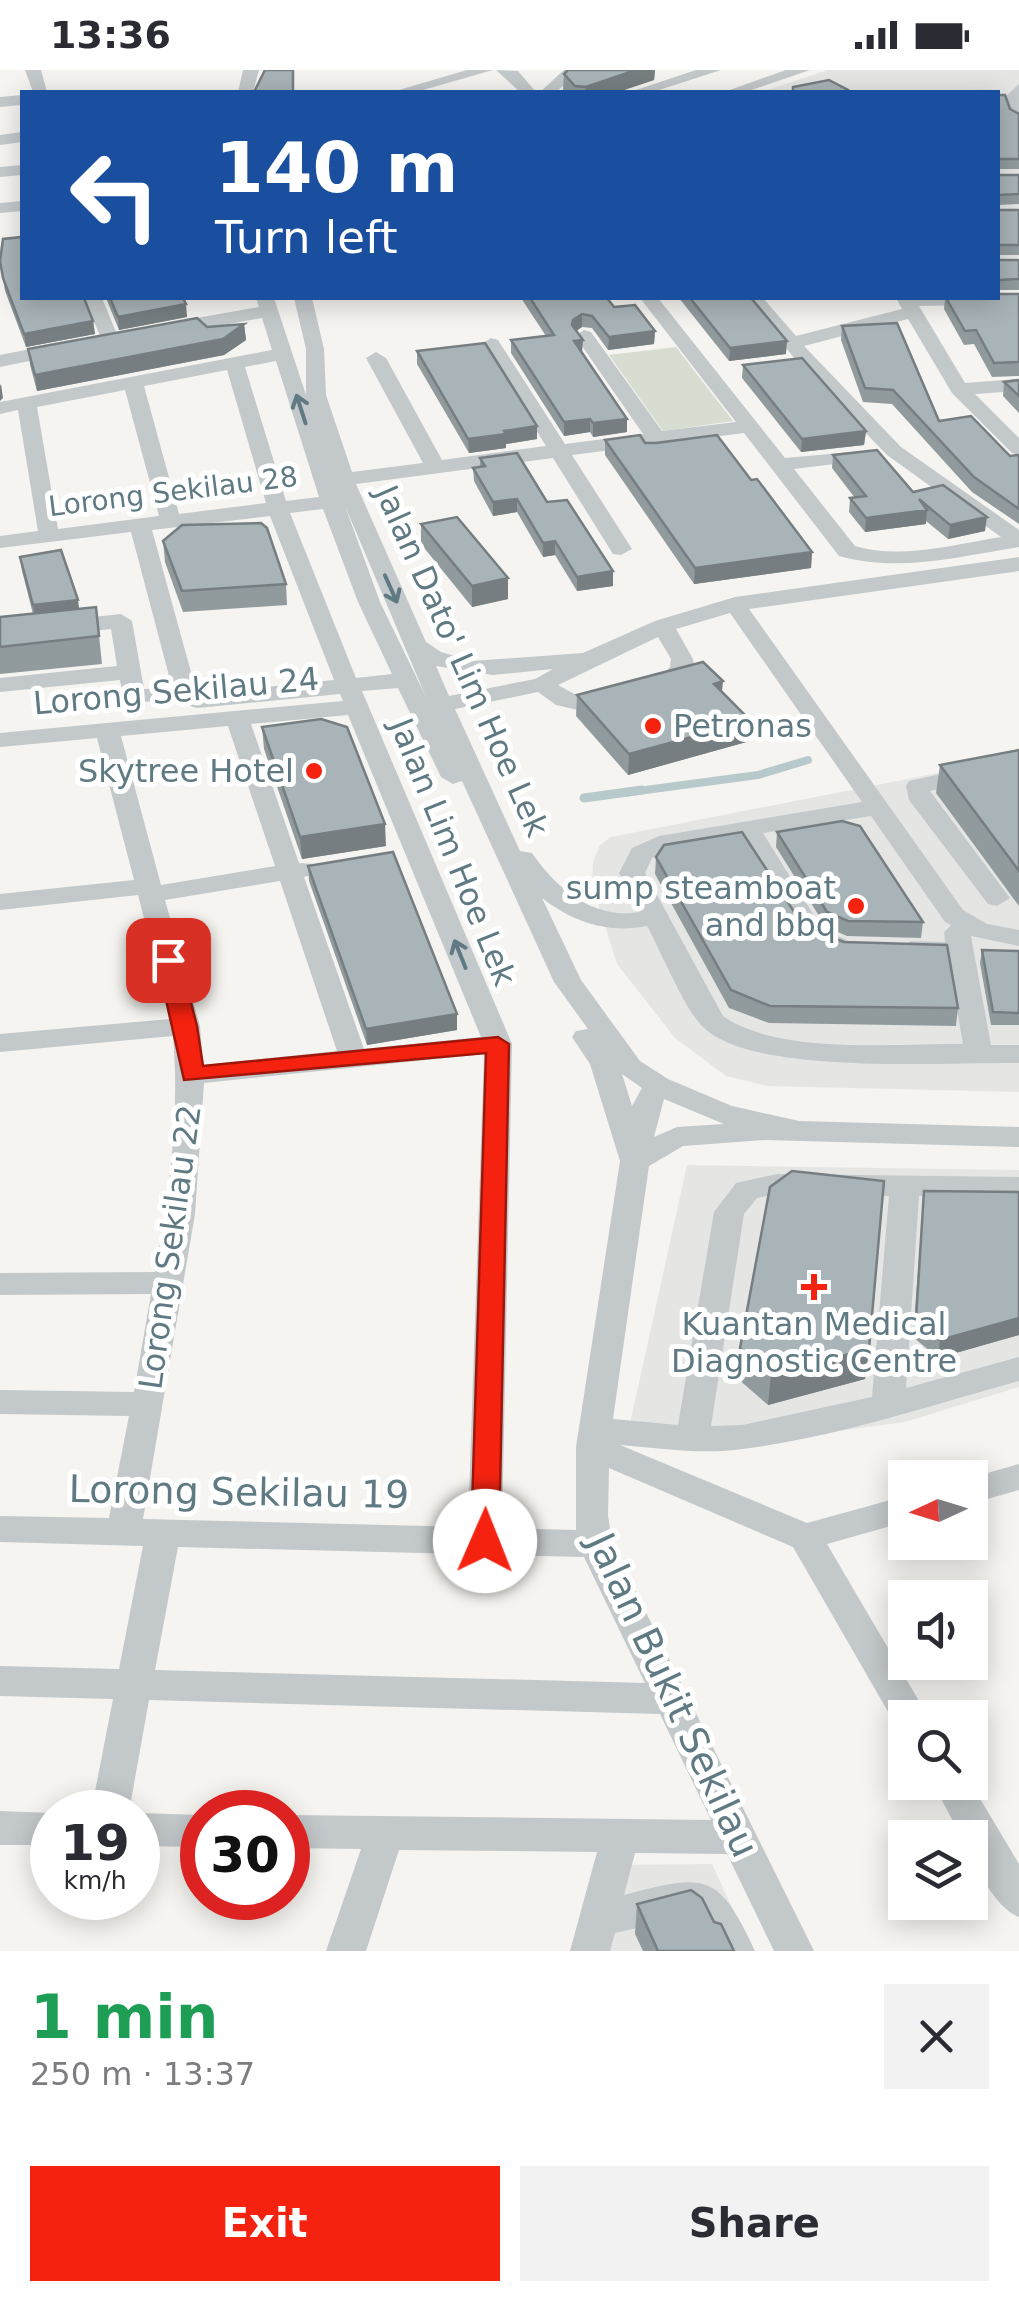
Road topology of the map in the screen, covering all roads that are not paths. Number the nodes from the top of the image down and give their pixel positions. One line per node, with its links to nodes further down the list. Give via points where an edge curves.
1 (485, 70): 9 (street)
2 (504, 70): 10 (street)
3 (573, 70): 8 (street)
4 (713, 70): 7 (street)
5 (758, 70): 12 (street)
6 (808, 75): 13 (street); 14 (street)
7 (678, 80): 11 (street)
8 (549, 89)
9 (408, 90)
10 (526, 90)
11 (645, 90)
12 (700, 90)
13 (741, 90)
14 (788, 90)
15 (95, 300): 23 (street)
16 (303, 300): 43 (street, Jalan Dato' Lim Hoe Lek, via 315,348 316,395)
17 (652, 300): 36 (street, via 718,372)
18 (755, 300): 27 (street)
19 (991, 300): 20 (street)
20 (908, 303): 27 (street); 33 (street)
21 (268, 304): 23 (street); 26 (street, Jalan Dato' Lim Hoe Lek)
22 (0, 333): 29 (street)
23 (128, 336): 29 (street)
24 (584, 336): 37 (street)
25 (491, 344): 39 (street)
26 (284, 354): 30 (street); 43 (street, Jalan Dato' Lim Hoe Lek, one-way to 26)
27 (795, 356): 40 (street)
28 (376, 358): 42 (street)
29 (4, 360)
30 (235, 364): 31 (street); 44 (street, Jalan Lim Hoe Lek)
31 (133, 383): 34 (street); 45 (street)
32 (1019, 385): 33 (street)
33 (959, 389): 38 (street)
34 (26, 403): 35 (street); 47 (street)
35 (0, 408)
36 (749, 426): 37 (street, Lorong Sekilau 28); 41 (street)
37 (656, 438): 39 (street, Lorong Sekilau 28)
38 (1019, 449)
39 (560, 451): 42 (street, Lorong Sekilau 28); 50 (street)
40 (894, 451): 41 (street); 48 (street)
41 (779, 465): 48 (street, via 858,556)
42 (436, 468): 43 (street, Lorong Sekilau 28)
43 (342, 494): 44 (street, Lorong Sekilau 28); 57 (street, Jalan Dato' Lim Hoe Lek, one-way to 57); 60 (street, Jalan Dato' Lim Hoe Lek, via 369,602)
44 (278, 508): 45 (street, Lorong Sekilau 28); 64 (street, Jalan Lim Hoe Lek)
45 (171, 522): 46 (street, Lorong Sekilau 28)
46 (140, 525): 47 (street, Lorong Sekilau 28); 53 (street)
47 (49, 536): 49 (street, Lorong Sekilau 28)
48 (1019, 541)
49 (0, 542)
50 (622, 549)
51 (1019, 564): 52 (street)
52 (735, 604): 55 (street); 71 (street)
53 (161, 607): 54 (street); 63 (street)
54 (0, 624)
55 (663, 626): 58 (street); 61 (street, via 682,659 672,677 578,703)
56 (0, 634): 59 (street, via 122,621)
57 (416, 646): 58 (street, via 430,658 492,667); 65 (street, Jalan Dato' Lim Hoe Lek)
58 (594, 656): 61 (street)
59 (130, 672): 62 (street); 63 (street, via 138,696)
60 (406, 680): 64 (street); 85 (street, Jalan Dato' Lim Hoe Lek, via 560,1002)
61 (542, 684): 65 (street)
62 (0, 685)
63 (183, 694): 64 (street, via 197,701)
64 (353, 696): 66 (street, Lorong Sekilau 24); 84 (street, Jalan Lim Hoe Lek, one-way to 64, via 409,853)
65 (440, 705): 70 (street, Jalan Dato' Lim Hoe Lek)
66 (237, 718): 67 (street, Lorong Sekilau 24); 74 (street)
67 (107, 730): 68 (street, Lorong Sekilau 24); 75 (street, Lorong Sekilau 22)
68 (0, 740)
69 (1019, 764): 76 (street, via 918,786 918,795)
70 (476, 786): 79 (street, via 502,816 527,866 566,903 595,918); 85 (street, Jalan Dato' Lim Hoe Lek)
71 (878, 806): 72 (street); 78 (street)
72 (747, 828): 79 (street, via 668,840 641,852 632,873); 81 (street, via 813,935 842,948)
73 (327, 866): 74 (street)
74 (290, 872): 75 (street); 88 (street)
75 (150, 890): 77 (street); 82 (street, Lorong Sekilau 22)
76 (997, 898)
77 (0, 902)
78 (954, 916): 80 (street); 81 (street)
79 (655, 917): 86 (street, via 712,1021 728,1033 796,1050)
80 (1019, 938)
81 (960, 950): 86 (street)
82 (186, 1026): 83 (street); 89 (street, Lorong Sekilau 22)
83 (0, 1043)
84 (498, 1044): 88 (street); 112 (street)
85 (605, 1050): 90 (street); 92 (street, Jalan Dato' Lim Hoe Lek); 94 (street)
86 (980, 1053): 87 (street)
87 (1019, 1054)
88 (353, 1058): 89 (street)
89 (192, 1074): 97 (street, Lorong Sekilau 22, via 190,1156)
90 (652, 1094): 91 (street, via 674,1112); 92 (street, Jalan Dato' Lim Hoe Lek); 94 (street, Jalan Bukit Sekilau)
91 (765, 1130): 92 (street, Jalan Dato' Lim Hoe Lek); 94 (street, via 676,1137)
92 (799, 1131): 93 (street, Jalan Dato' Lim Hoe Lek)
93 (1019, 1137)
94 (635, 1161): 103 (street, Jalan Bukit Sekilau)
95 (906, 1186): 96 (street); 102 (street); 104 (street, via 776,1184 737,1199 729,1212)
96 (1019, 1187)
97 (169, 1283): 98 (street); 101 (street, Lorong Sekilau 22)
98 (0, 1284)
99 (1019, 1369): 102 (street)
100 (0, 1402): 101 (street)
101 (149, 1404): 109 (street, Lorong Sekilau 22)
102 (888, 1406): 104 (street, via 742,1437)
103 (595, 1439): 104 (street); 111 (street); 113 (street, Jalan Bukit Sekilau)
104 (692, 1439)
105 (1019, 1478): 106 (street)
106 (988, 1486)
107 (888, 1514): 111 (street)
108 (0, 1528): 109 (street, Lorong Sekilau 19)
109 (123, 1532): 110 (street, Lorong Sekilau 19)
110 (162, 1533): 112 (street, Lorong Sekilau 19); 115 (street)
111 (805, 1537): 117 (street)
112 (485, 1541): 113 (street, Lorong Sekilau 19)
113 (595, 1544): 116 (street, Jalan Bukit Sekilau)
114 (0, 1681): 115 (street)
115 (134, 1685): 116 (street); 118 (street)
116 (671, 1699): 125 (street, Jalan Bukit Sekilau)
117 (900, 1700)
118 (114, 1790)
119 (961, 1800): 126 (street)
120 (0, 1828): 121 (street)
121 (30, 1829)
122 (310, 1832): 123 (street)
123 (386, 1833): 124 (street); 128 (street)
124 (620, 1836): 125 (street); 127 (street)
125 (737, 1836): 130 (street, Jalan Bukit Sekilau)
126 (1019, 1900)
127 (594, 1935): 129 (street, via 668,1901 698,1898 718,1914)
128 (346, 1951)
129 (735, 1951)
130 (794, 1951)

